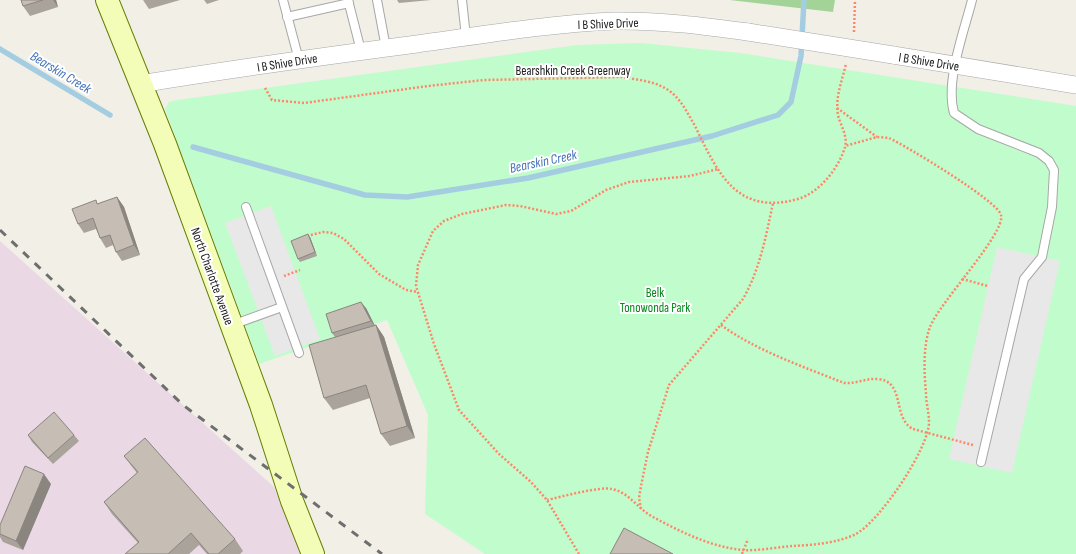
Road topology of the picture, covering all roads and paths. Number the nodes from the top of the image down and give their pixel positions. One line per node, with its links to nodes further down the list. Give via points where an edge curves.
1 (107, 0): 16 (main road, North Charlotte Avenue)
2 (283, 0): 8 (lane)
3 (377, 0): 11 (lane)
4 (462, 0): 10 (lane)
5 (855, 0): 9 (path)
6 (972, 0): 15 (lane)
7 (349, 2): 8 (lane); 12 (lane)
8 (287, 17): 14 (lane)
9 (854, 34)
10 (466, 37): 11 (street, I B Shive Drive); 15 (street, I B Shive Drive, bridge, via 614,21 666,23 748,32)
11 (386, 48): 12 (street, I B Shive Drive)
12 (361, 51): 14 (street, I B Shive Drive)
13 (848, 57): 19 (path, via 837,98)
14 (299, 60): 16 (street, I B Shive Drive)
15 (956, 65): 17 (street, I B Shive Drive); 34 (lane, via 951,102 954,113 978,129 1039,153 1050,161 1054,170 1052,207 1042,257 1024,279)
16 (140, 84): 30 (main road, North Charlotte Avenue)
17 (1076, 85)
18 (265, 88): 22 (path, Bearshkin Creek Greenway, via 272,100 304,103 484,80 622,77 655,84 670,91 682,103)
19 (838, 108): 20 (path); 21 (path)
20 (877, 137): 21 (path); 26 (path, via 898,142 981,194 1001,212 1000,224)
21 (845, 146): 23 (path, Bearshkin Creek Greenway, via 836,166 820,187 803,198)
22 (718, 169): 23 (path, Bearshkin Creek Greenway, via 729,185 743,195); 28 (path, via 690,176 629,182 606,190 571,211 556,214 506,205 462,214 444,221 433,231 418,265)
23 (773, 203): 31 (path, via 759,265 750,286 743,299)
24 (246, 207): 29 (lane)
25 (303, 237): 28 (path, via 315,233 333,233 348,243 379,274 406,290)
26 (962, 279): 27 (path); 33 (path, via 930,325 926,340 929,423)
27 (988, 286)
28 (418, 292): 36 (path, via 459,410)
29 (282, 307): 30 (lane); 32 (lane)
30 (232, 325): 40 (main road, North Charlotte Avenue, via 292,501)
31 (720, 325): 33 (path, via 766,349 844,383 851,384 869,379 887,381 894,388 906,424); 37 (path, via 669,384 648,452 639,498)
32 (299, 353)
33 (927, 434): 34 (path); 39 (path, via 918,456 898,488 874,518 856,534 810,545)
34 (985, 448): 35 (lane)
35 (981, 462)
36 (547, 500): 37 (path, via 611,488 627,494); 41 (path)
37 (641, 509): 39 (path, via 696,538)
38 (748, 539): 39 (path)
39 (744, 550): 42 (path)
40 (313, 554)
41 (579, 554)
42 (742, 554)

